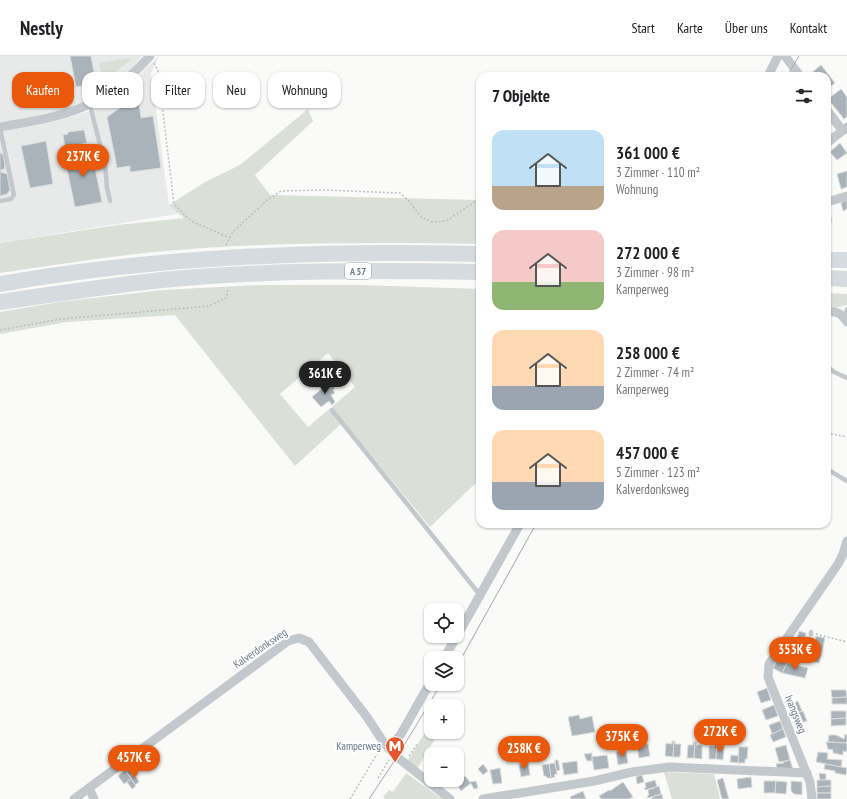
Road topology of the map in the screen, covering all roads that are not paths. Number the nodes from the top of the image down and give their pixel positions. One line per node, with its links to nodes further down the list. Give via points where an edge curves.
1 (778, 56): 5 (street)
2 (785, 56): 6 (street)
3 (151, 59): 4 (street)
4 (135, 72)
5 (770, 72)
6 (797, 72)
7 (83, 108): 10 (street, via 68,114)
8 (91, 108): 15 (lane, via 100,145 104,151)
9 (831, 114): 11 (street)
10 (0, 128): 14 (lane, via 14,195 12,199)
11 (845, 128): 12 (street)
12 (831, 140)
13 (847, 196): 16 (street)
14 (0, 201)
15 (110, 201)
16 (831, 201)
17 (476, 254): 23 (highway, A 57, via 355,253 237,257 58,273)
18 (831, 260): 19 (highway)
19 (847, 260)
20 (476, 272): 24 (highway, A 57, via 356,271 232,282 216,277 163,280)
21 (831, 278): 22 (highway)
22 (847, 279)
23 (0, 284)
24 (0, 302)
25 (847, 308): 27 (lane)
26 (831, 312): 27 (street, via 836,311)
27 (846, 320)
28 (831, 369): 29 (lane)
29 (847, 378)
30 (332, 410): 35 (lane)
31 (831, 471): 32 (lane)
32 (847, 481)
33 (518, 528): 35 (street)
34 (847, 541): 39 (street, Ivangsweg, via 838,564 767,670)
35 (480, 596): 36 (street)
36 (464, 624)
37 (425, 691): 38 (street, via 401,734)
38 (389, 748): 40 (street, Kalverdonksweg, via 309,642 295,638); 44 (street)
39 (807, 773): 41 (street, via 669,767 632,772); 46 (street, Ivangsweg)
40 (89, 788): 42 (street, Kalverdonksweg); 43 (street)
41 (537, 795): 45 (street)
42 (74, 799)
43 (94, 799)
44 (450, 799)
45 (483, 799)
46 (812, 799)

